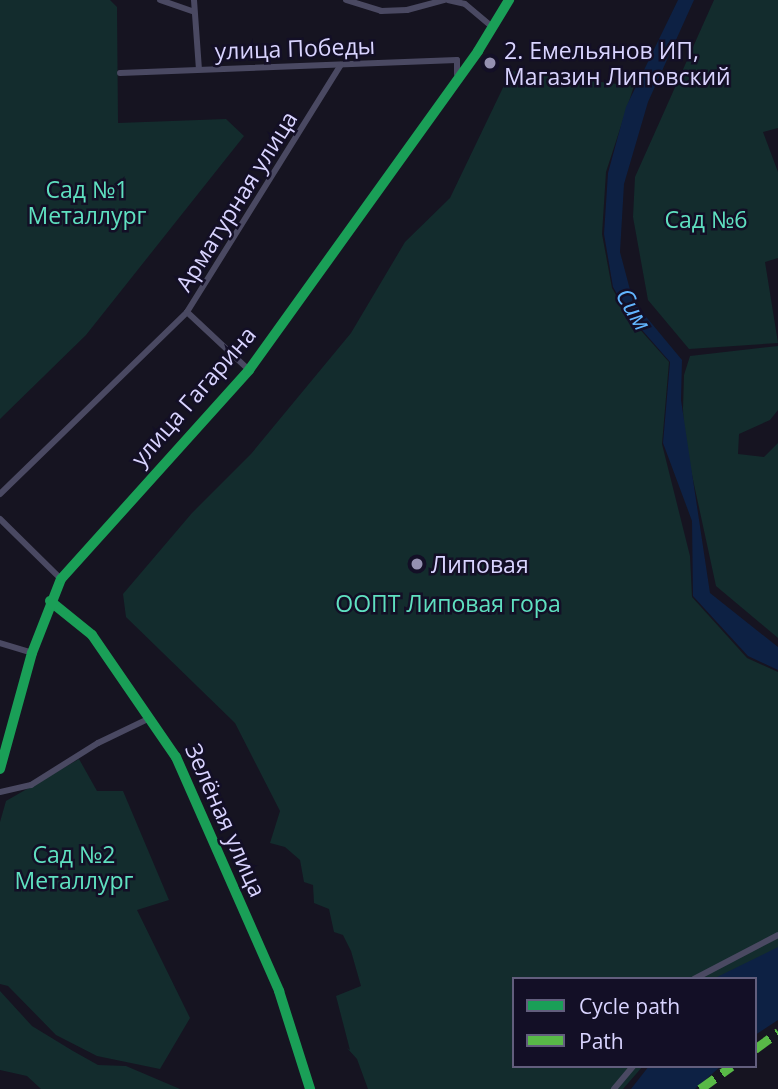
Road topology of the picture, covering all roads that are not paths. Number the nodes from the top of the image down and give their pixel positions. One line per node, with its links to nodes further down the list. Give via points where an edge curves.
1 (160, 0): 6 (street)
2 (194, 0): 6 (street)
3 (346, 0): 4 (street, via 381,11)
4 (444, 0): 7 (street, via 465,4)
5 (509, 0): 7 (street, улица Гагарина)
6 (194, 12): 9 (street)
7 (490, 25): 11 (street, улица Гагарина, via 478,51)
8 (341, 65): 9 (street, улица Победы); 11 (street, улица Победы, via 457,60); 12 (street, Арматурная улица)
9 (199, 69): 10 (street, улица Победы)
10 (120, 73)
11 (457, 74): 13 (street, улица Гагарина)
12 (187, 312): 13 (street); 14 (street, Арматурная улица)
13 (249, 370): 16 (street, улица Гагарина)
14 (0, 494)
15 (0, 519): 16 (street)
16 (61, 579): 17 (street, улица Гагарина)
17 (50, 601): 19 (street, улица Гагарина); 20 (street, Зелёная улица, via 92,635)
18 (0, 643): 19 (street)
19 (32, 653): 21 (street, улица Гагарина)
20 (150, 718): 22 (street, via 98,743 31,785); 26 (street, Зелёная улица, via 176,757 273,975)
21 (0, 769)
22 (0, 792)
23 (778, 935): 24 (street)
24 (698, 977)
25 (631, 1068): 27 (street)
26 (310, 1089)
27 (614, 1089)

